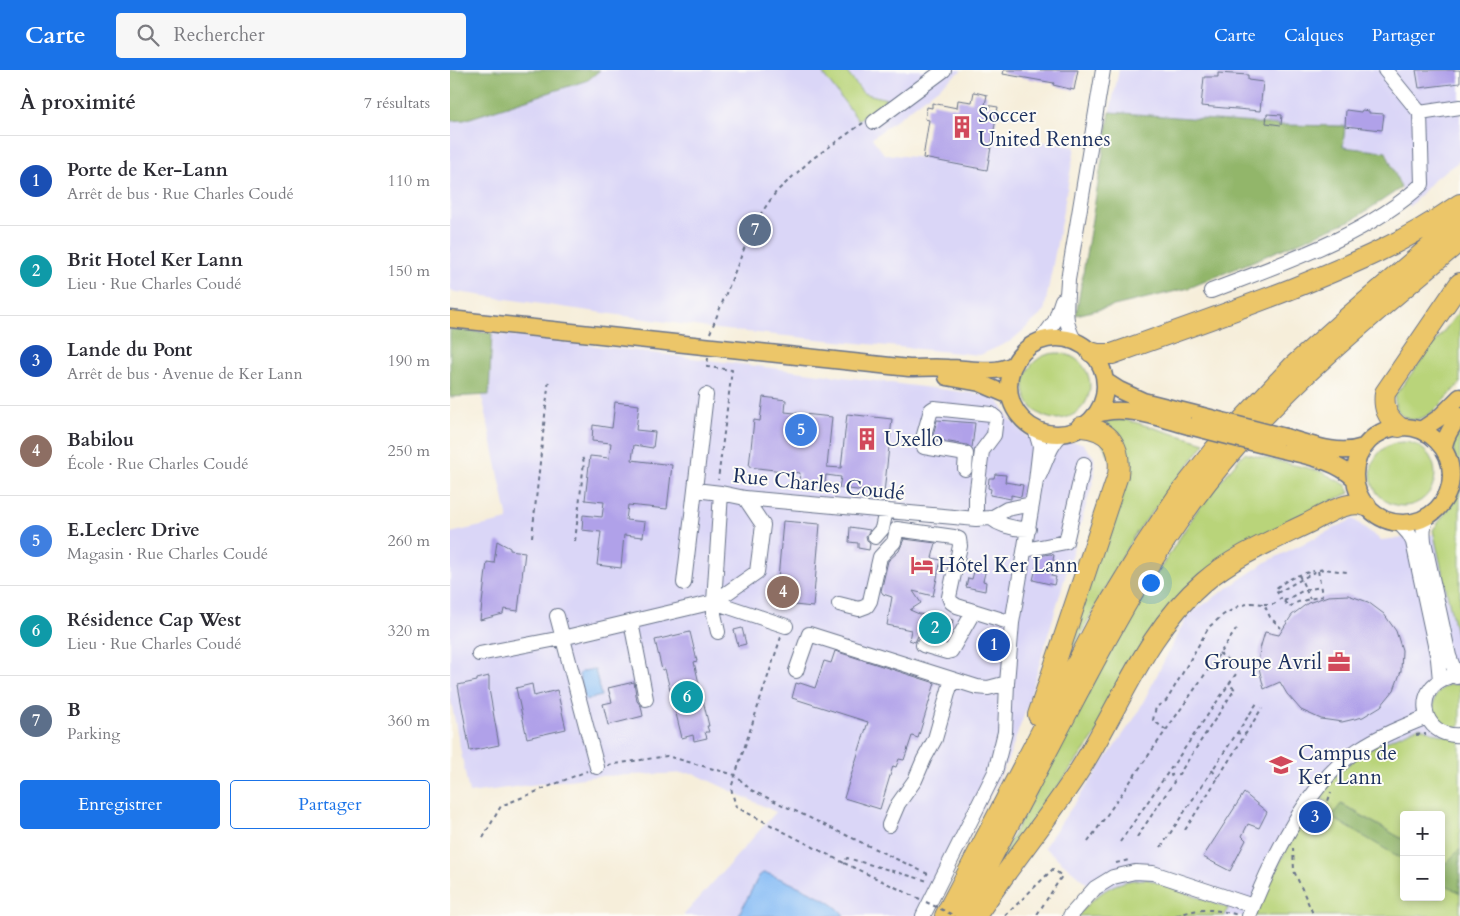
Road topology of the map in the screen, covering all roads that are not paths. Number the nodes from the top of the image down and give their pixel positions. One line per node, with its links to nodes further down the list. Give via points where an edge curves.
1 (944, 70): 6 (street)
2 (1104, 70): 10 (street)
3 (1385, 70): 5 (street)
4 (1460, 107): 5 (street)
5 (1420, 113): 12 (street, via 1422,184 1406,199 1304,255)
6 (870, 122)
7 (1460, 204): 16 (highway, via 1412,236 1371,257 1247,306 1112,354 1098,354)
8 (1460, 221): 76 (highway, via 1292,368 1214,450 1177,497 1105,610)
9 (1460, 241): 77 (highway, via 1304,376 1228,455 1190,504 1114,625)
10 (1068, 280): 15 (street, via 1055,322); 16 (street, via 1066,315 1069,330)
11 (1460, 283): 19 (highway)
12 (1211, 292)
13 (1460, 301): 19 (street)
14 (450, 319): 18 (main road)
15 (1041, 340): 16 (main road, via 1062,338); 17 (main road, via 1027,348)
16 (1083, 346): 20 (main road, via 1099,362)
17 (1013, 365): 18 (main road, via 985,371); 22 (main road, via 1008,384)
18 (909, 368): 22 (main road, via 980,383)
19 (1399, 372): 27 (highway, via 1385,393 1384,404 1390,418)
20 (1105, 381): 25 (main road, via 1104,399); 26 (main road, via 1143,401)
21 (706, 395): 39 (street)
22 (1010, 396): 28 (main road, via 1018,415)
23 (1460, 397): 29 (main road)
24 (1460, 416): 33 (main road, via 1444,442)
25 (1088, 421): 26 (main road, via 1113,410); 30 (main road); 73 (highway, via 1114,444 1120,464 1118,475 1039,713)
26 (1194, 421): 31 (main road, bridge)
27 (1399, 427): 29 (main road); 32 (main road, via 1379,433)
28 (1035, 429): 30 (main road); 37 (street, via 1040,446)
29 (1421, 430): 33 (main road)
30 (1062, 434): 37 (street)
31 (1280, 442): 32 (main road, via 1340,451); 36 (main road, via 1342,469)
32 (1364, 447): 36 (main road, via 1358,457)
33 (1444, 448): 44 (main road, via 1451,466 1450,486 1442,504)
34 (1084, 464): 50 (street, via 1066,542)
35 (965, 469): 46 (street, via 966,454 924,447 922,442 934,408 991,414 996,418 994,435 982,451)
36 (1355, 479): 42 (main road)
37 (1036, 481): 41 (street)
38 (720, 487): 39 (street); 40 (street, Rue Charles Coudé); 52 (street, Rue Charles Coudé)
39 (695, 490): 51 (street)
40 (746, 498): 43 (street, Rue Charles Coudé); 52 (street, via 764,525 757,572)
41 (1032, 504): 45 (street, Rue Charles Coudé, via 1007,509); 48 (street)
42 (1366, 506): 47 (main road, via 1381,518); 78 (highway, via 1350,505 1335,510 1283,536 1225,567 1187,597 1153,640 1076,775)
43 (886, 510): 46 (street, Rue Charles Coudé); 49 (street, via 882,528)
44 (1428, 516): 47 (main road); 64 (street, via 1422,532 1449,656)
45 (991, 518): 46 (street, Rue Charles Coudé); 48 (street, Rue Charles Coudé, via 1009,527)
46 (976, 519)
47 (1399, 523): 66 (street, via 1412,542)
48 (1029, 529): 50 (street)
49 (875, 537)
50 (1025, 550): 57 (street)
51 (684, 582)
52 (714, 602): 56 (street); 58 (street); 59 (street, Rue Charles Coudé)
53 (840, 604): 54 (street, via 859,609 867,606 880,557 894,542 897,529 959,539 950,602)
54 (974, 611): 57 (street); 61 (street, via 951,651)
55 (557, 616): 60 (street)
56 (631, 622): 60 (street); 68 (street)
57 (1012, 623): 67 (street)
58 (785, 627)
59 (718, 632)
60 (562, 638): 62 (street); 71 (street)
61 (923, 645)
62 (479, 654)
63 (796, 671): 65 (street, via 809,634)
64 (1458, 677): 66 (street)
65 (952, 679): 67 (street, via 988,688); 72 (street, via 935,739)
66 (1440, 680): 69 (street, via 1426,699)
67 (1007, 683): 75 (street, via 1005,732 996,772 937,882)
68 (646, 699)
69 (1427, 717): 70 (street, via 1440,732); 74 (street, via 1358,750 1322,782 1286,837)
70 (1460, 735)
71 (597, 766)
72 (889, 825)
73 (932, 909)
74 (1246, 912): 79 (street, via 1153,872 1135,872 1113,877 1095,888)
75 (923, 916)
76 (945, 916)
77 (962, 916)
78 (976, 916)
79 (1070, 916)

